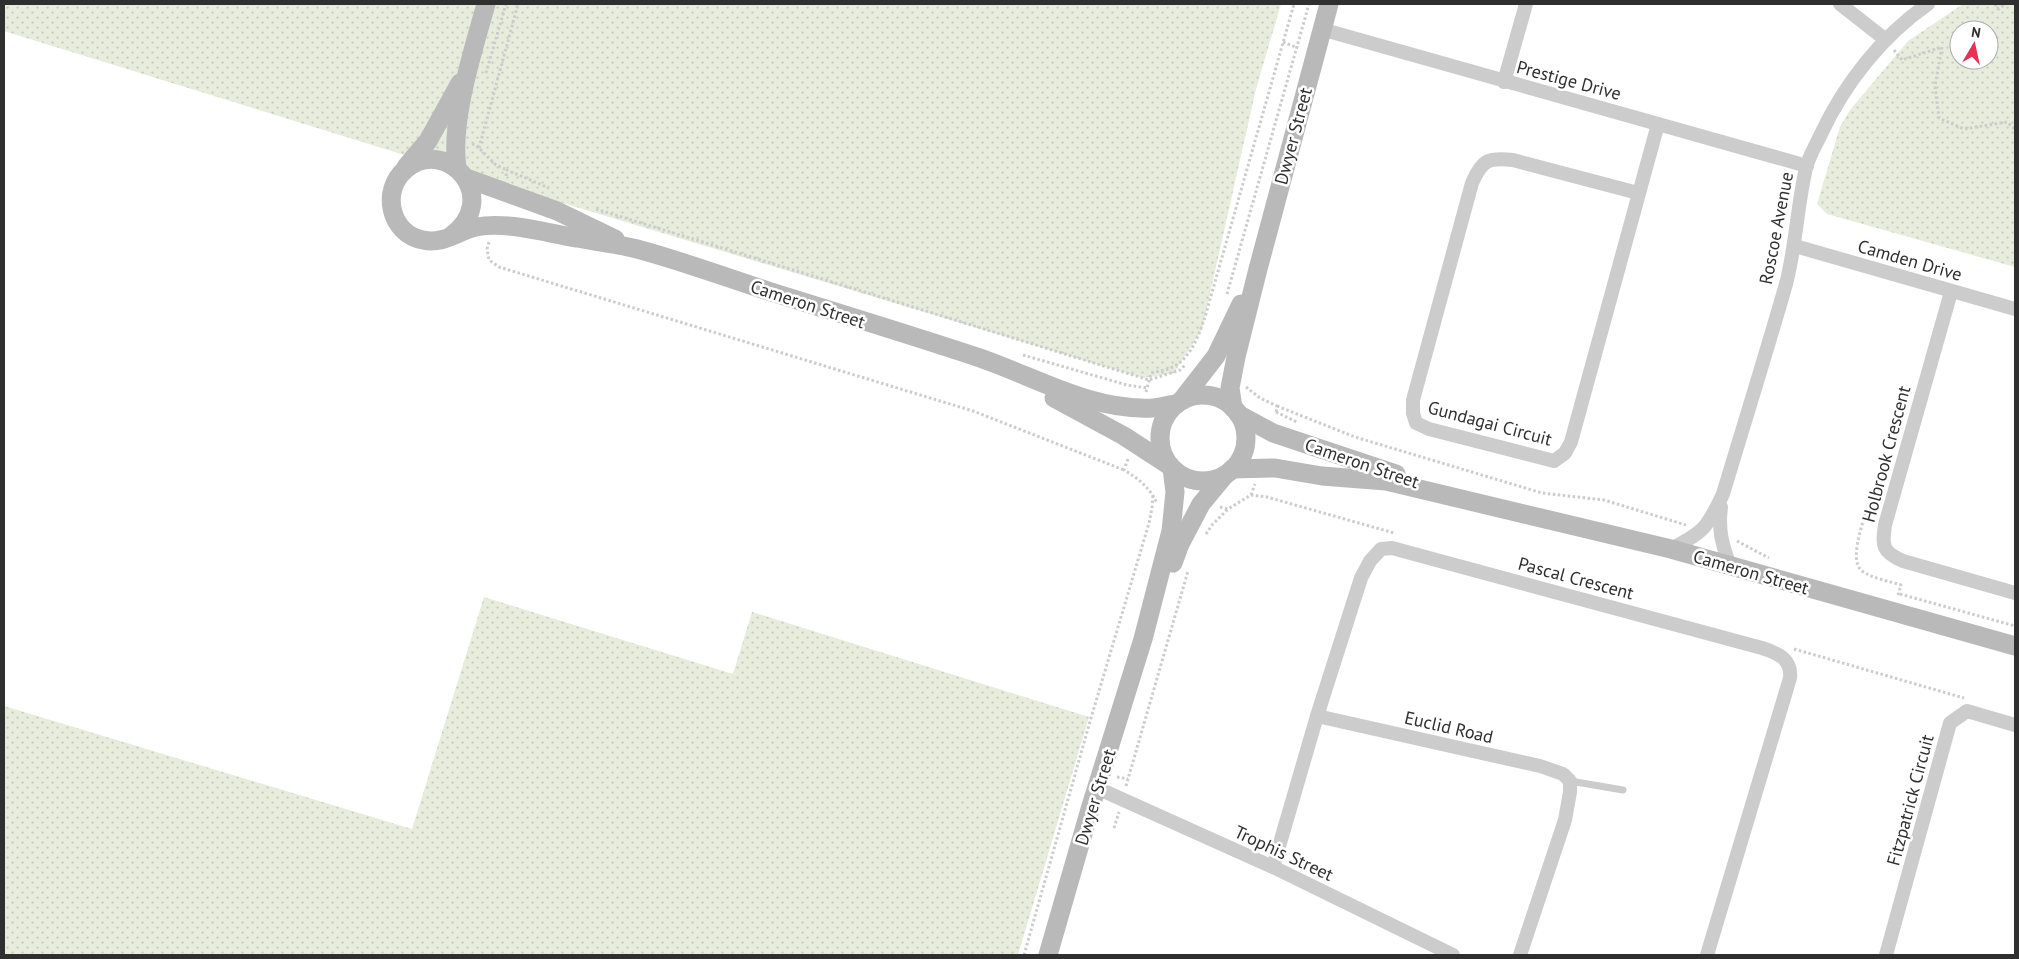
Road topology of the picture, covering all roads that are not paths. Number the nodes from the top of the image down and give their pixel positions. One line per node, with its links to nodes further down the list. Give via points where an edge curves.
1 (486, 4): 8 (street)
2 (1329, 4): 6 (street, Dwyer Street)
3 (1526, 4): 9 (street)
4 (1840, 4): 7 (street)
5 (1928, 4): 7 (street, Roscoe Avenue)
6 (1321, 29): 9 (street, Prestige Drive); 18 (street, Dwyer Street)
7 (1886, 40): 11 (street, Roscoe Avenue, via 1853,78 1832,111)
8 (468, 69): 12 (street, via 454,143); 13 (street, via 428,141)
9 (1504, 82): 10 (street, Prestige Drive)
10 (1658, 124): 11 (street, Prestige Drive); 14 (street, Gundagai Circuit)
11 (1807, 166): 16 (street, Roscoe Avenue)
12 (462, 173): 13 (street, via 445,162 432,160 418,162); 15 (street, via 472,191 472,205 469,218); 17 (street, Cameron Street, via 556,211)
13 (401, 174): 15 (street, via 392,190 391,203 400,227 410,236 423,240 437,241)
14 (1638, 193): 14 (street, Gundagai Circuit, via 1571,442 1565,453 1554,461 1416,423 1413,400 1472,184 1483,163 1493,158 1512,160)
15 (450, 237): 17 (street, Cameron Street, via 476,227 506,226)
16 (1795, 246): 19 (street, Camden Drive); 26 (street, Roscoe Avenue)
17 (636, 249): 21 (street, Cameron Street)
18 (1258, 269): 22 (street, Dwyer Street, via 1216,356); 23 (street, Dwyer Street, via 1230,388)
19 (1951, 292): 20 (street, Camden Drive); 30 (street, Holbrook Crescent, via 1882,543 1889,555 1903,561)
20 (2015, 309)
21 (980, 358): 22 (street, Cameron Street, via 1110,405 1153,408); 24 (street, Cameron Street, via 1115,431)
22 (1179, 403): 23 (street, via 1202,395 1219,399); 24 (street, via 1166,417 1160,433 1160,445)
23 (1236, 411): 25 (street, via 1246,437 1240,460); 27 (street, Cameron Street, via 1273,432)
24 (1171, 467): 25 (street, via 1184,477 1198,481 1212,480); 31 (street, Dwyer Street, via 1175,492 1171,529)
25 (1229, 472): 27 (street, Cameron Street, via 1275,468 1386,481); 31 (street, Dwyer Street, via 1201,504 1180,544)
26 (1723, 494): 28 (street, via 1712,519 1698,535); 29 (street, via 1720,536)
27 (1517, 514): 28 (street, Cameron Street)
28 (1671, 549): 29 (street, Cameron Street)
29 (1730, 566): 32 (street, Cameron Street)
30 (2015, 593)
31 (1143, 639): 36 (street, Dwyer Street)
32 (2015, 648)
33 (1317, 716): 35 (street, Euclid Road, via 1540,766 1563,774); 38 (street, Pascal Crescent); 42 (street, Pascal Crescent, via 1361,578 1381,549 1419,554 1777,653 1790,666 1790,678)
34 (2015, 725): 43 (street, Fitzpatrick Circuit, via 1967,711 1950,723)
35 (1570, 781): 37 (lane, Euclid Road); 41 (street, via 1565,820)
36 (1097, 788): 38 (street, Trophis Street); 39 (street, Dwyer Street)
37 (1623, 790)
38 (1273, 867): 40 (street, Trophis Street)
39 (1048, 955)
40 (1452, 955)
41 (1520, 955)
42 (1707, 955)
43 (1886, 955)

